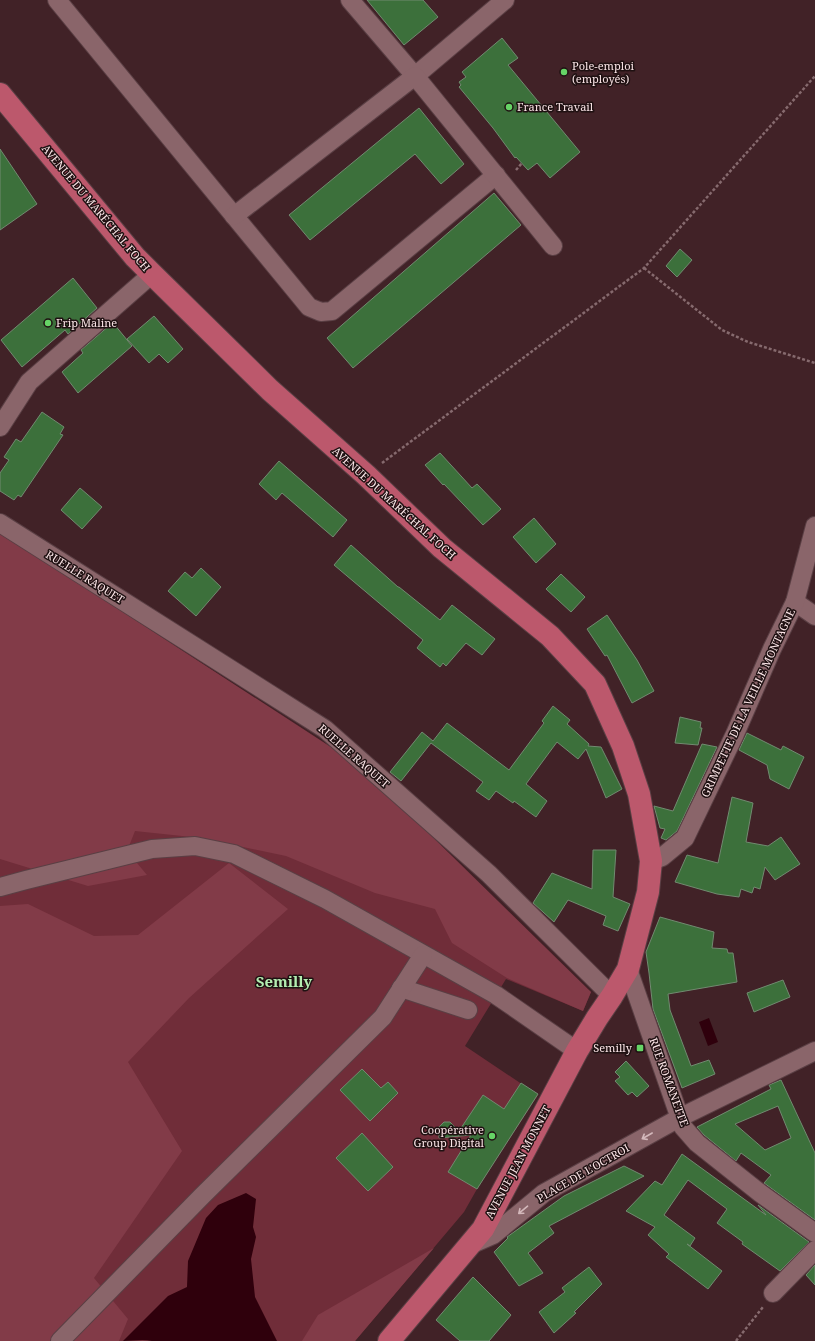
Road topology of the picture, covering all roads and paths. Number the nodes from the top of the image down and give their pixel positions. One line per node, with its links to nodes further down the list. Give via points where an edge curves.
1 (57, 0): 8 (street)
2 (350, 0): 4 (street)
3 (505, 0): 4 (street)
4 (415, 76): 7 (street); 8 (street)
5 (815, 76): 10 (path)
6 (4, 105): 11 (main road, AVENUE DU MARÉCHAL FOCH)
7 (496, 175): 8 (street, via 332,311 321,312 309,306); 9 (street)
8 (234, 216)
9 (553, 246)
10 (644, 268): 12 (path, via 722,330 748,342); 14 (path)
11 (152, 274): 13 (street, via 29,382); 14 (main road, AVENUE DU MARÉCHAL FOCH, via 270,390)
12 (815, 363)
13 (0, 427)
14 (366, 475): 19 (main road, AVENUE DU MARÉCHAL FOCH, via 442,548 550,636 595,684 623,746 639,794)
15 (0, 523): 24 (street, RUELLE RAQUET, via 325,728 488,874)
16 (815, 526): 17 (street, GRIMPETTE DE LA VEILLE MONTAGNE)
17 (795, 602): 18 (street); 19 (street, GRIMPETTE DE LA VEILLE MONTAGNE, via 685,838 662,857)
18 (815, 616)
19 (651, 860): 22 (main road, AVENUE DU MARÉCHAL FOCH, via 648,892)
20 (0, 887): 21 (street, via 152,849 195,846 234,854 325,899)
21 (423, 955): 23 (street); 26 (street, via 496,995)
22 (628, 969): 24 (main road, AVENUE JEAN MONNET); 28 (street, RUE ROMANETTE)
23 (401, 988): 25 (street); 33 (street, via 383,1017)
24 (612, 996): 26 (main road, AVENUE JEAN MONNET)
25 (468, 1010)
26 (577, 1051): 30 (main road, AVENUE JEAN MONNET, via 483,1229)
27 (815, 1051): 28 (street, PLACE DE L'OCTROI)
28 (681, 1117): 29 (street, RUE ROMANETTE, via 684,1127 697,1143); 30 (street, PLACE DE L'OCTROI, one-way to 30, via 544,1193 493,1235)
29 (815, 1233)
30 (469, 1246): 34 (main road, AVENUE JEAN MONNET)
31 (815, 1250): 32 (street)
32 (773, 1293): 35 (path)
33 (60, 1341)
34 (389, 1341)
35 (736, 1341)

